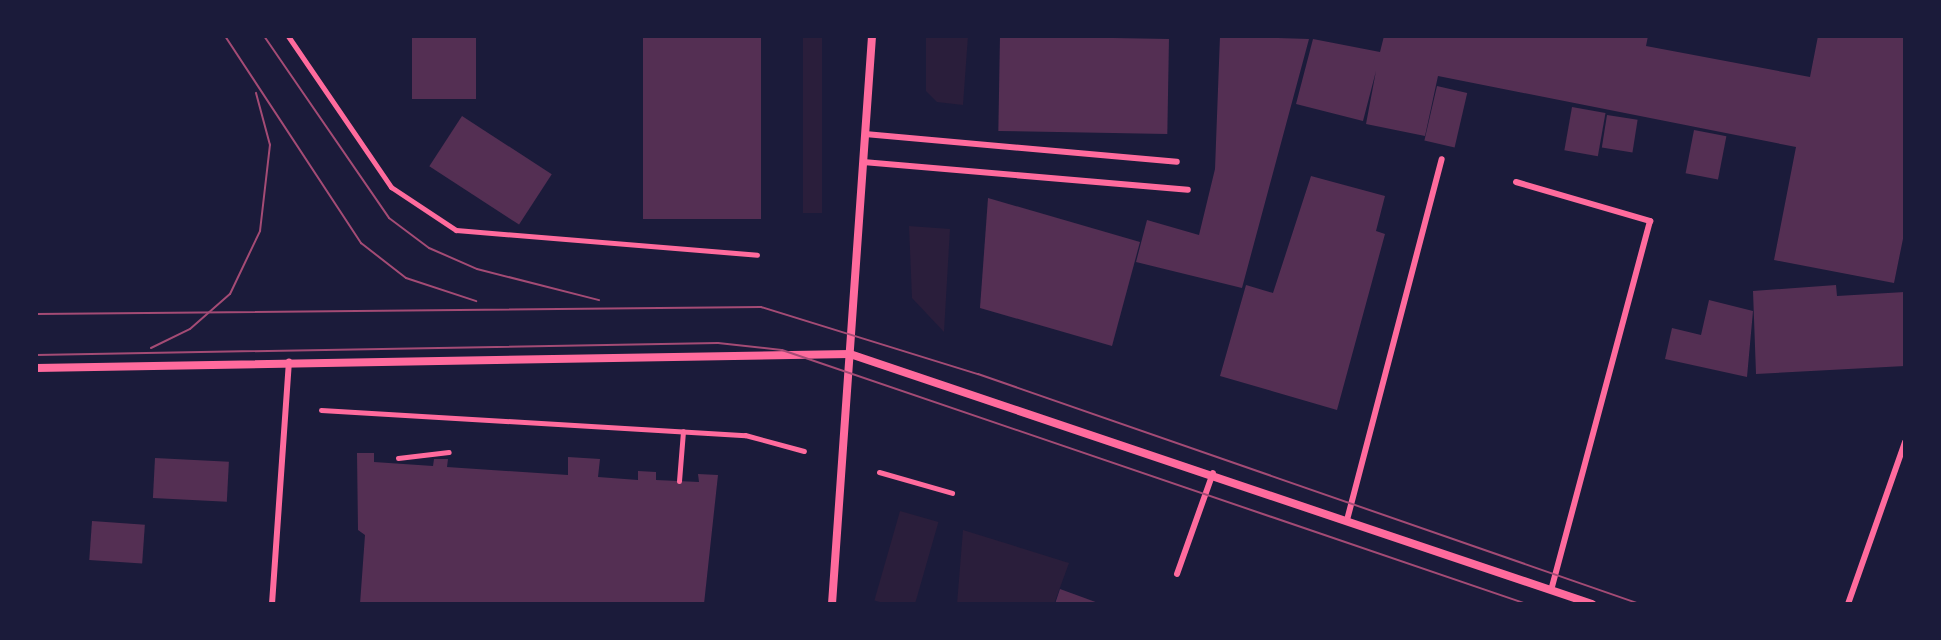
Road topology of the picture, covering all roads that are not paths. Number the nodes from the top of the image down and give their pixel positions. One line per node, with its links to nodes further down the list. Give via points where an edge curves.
1 (872, 36): 2 (street)
2 (865, 134): 4 (street); 5 (lane)
3 (1442, 159): 13 (lane)
4 (863, 162): 7 (lane); 8 (street)
5 (1177, 162)
6 (1516, 182): 15 (lane, via 1650,221)
7 (1188, 190)
8 (850, 354): 9 (street); 12 (street); 17 (street)
9 (289, 362): 10 (street); 16 (lane)
10 (36, 368)
11 (1905, 442): 19 (lane)
12 (1213, 473): 13 (street); 14 (lane)
13 (1347, 520): 15 (street)
14 (1177, 574)
15 (1551, 590): 18 (street)
16 (272, 604)
17 (832, 604)
18 (1592, 604)
19 (1848, 604)

